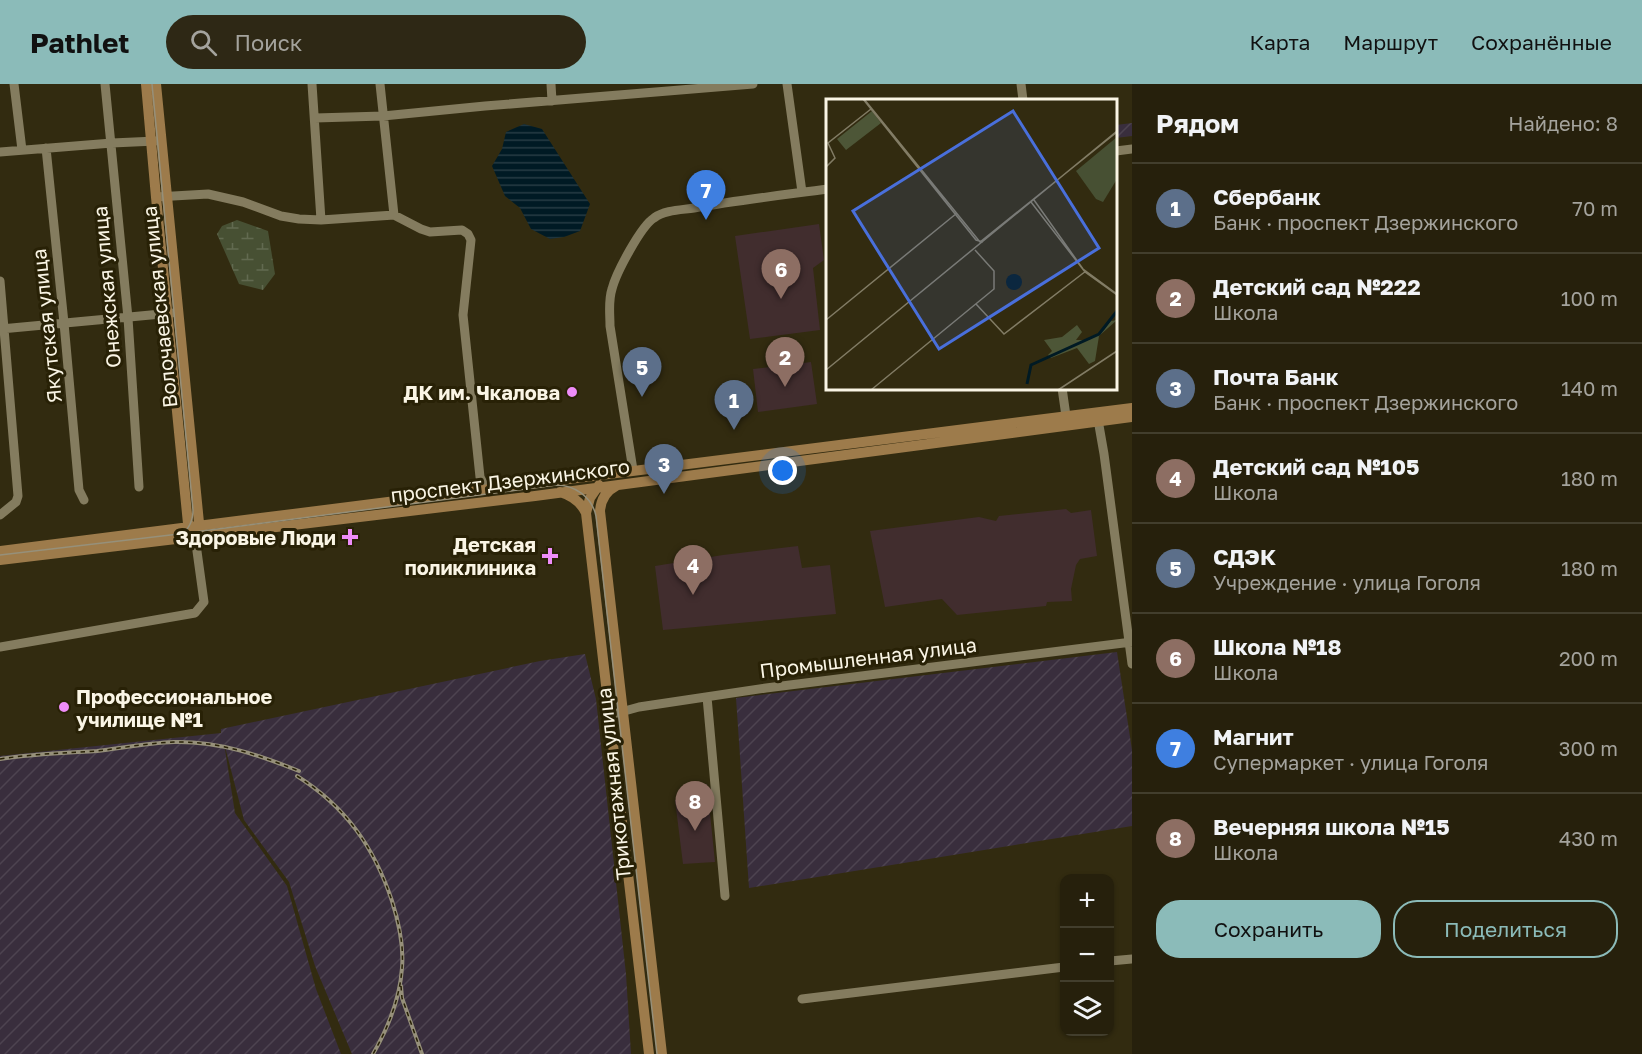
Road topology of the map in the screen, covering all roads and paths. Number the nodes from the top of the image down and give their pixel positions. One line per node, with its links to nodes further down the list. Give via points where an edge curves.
1 (14, 84): 19 (street)
2 (105, 84): 16 (street, Онежская улица)
3 (146, 84): 15 (main road, Волочаевская улица)
4 (156, 84): 15 (main road, Волочаевская улица)
5 (312, 84): 14 (street)
6 (380, 84): 13 (street)
7 (550, 84): 12 (street)
8 (753, 84): 12 (street)
9 (787, 84): 23 (street)
10 (1021, 84): 11 (street)
11 (1023, 99)
12 (552, 101): 13 (street)
13 (383, 116): 14 (street); 25 (street)
14 (315, 118): 26 (street)
15 (156, 140): 16 (street); 24 (main road, Волочаевская улица)
16 (112, 142): 17 (street); 29 (street, Онежская улица)
17 (46, 148): 19 (street); 30 (street, Якутская улица)
18 (1132, 149): 20 (street)
19 (22, 150): 21 (street)
20 (1117, 151)
21 (0, 153)
22 (826, 189): 23 (street)
23 (802, 192): 37 (street, via 662,213 652,219 633,244 609,302)
24 (161, 196): 26 (street, via 208,194 282,216); 28 (main road, Волочаевская улица)
25 (394, 215): 26 (street); 43 (street, via 430,232 462,230 471,240 463,315 480,477)
26 (321, 220)
27 (0, 281): 31 (street)
28 (172, 313): 29 (street); 51 (main road, Волочаевская улица); 51 (main road, Волочаевская улица, via 187,511)
29 (128, 318): 30 (street); 41 (street, Онежская улица)
30 (64, 323): 31 (street); 47 (street, Якутская улица, via 79,490)
31 (2, 329): 50 (street, via 18,496)
32 (1062, 390): 36 (street)
33 (1132, 408): 34 (main road, проспект Дзержинского)
34 (1098, 417): 35 (main road, проспект Дзержинского); 36 (main road, проспект Дзержинского); 54 (street)
35 (1132, 417)
36 (1066, 421): 37 (main road, проспект Дзержинского); 40 (main road, проспект Дзержинского)
37 (633, 470): 38 (main road, проспект Дзержинского)
38 (617, 472): 39 (main road, проспект Дзержинского); 42 (main road)
39 (556, 480): 43 (main road, проспект Дзержинского); 44 (main road)
40 (620, 484): 42 (main road, проспект Дзержинского); 48 (main road, via 603,498)
41 (139, 487)
42 (597, 487): 44 (main road, проспект Дзержинского); 46 (main road)
43 (486, 489): 51 (main road, проспект Дзержинского)
44 (581, 489): 45 (main road, проспект Дзержинского); 46 (main road)
45 (560, 492): 49 (main road, via 577,500); 51 (main road, проспект Дзержинского)
46 (590, 498): 48 (main road); 49 (main road)
47 (84, 500)
48 (600, 511): 58 (main road, Трикотажная улица)
49 (586, 513): 59 (main road, Трикотажная улица)
50 (0, 515)
51 (195, 534): 52 (main road, проспект Дзержинского); 53 (main road, проспект Дзержинского); 55 (street, via 204,602 195,613)
52 (0, 551)
53 (0, 560)
54 (1131, 643): 56 (street); 57 (street, Промышленная улица)
55 (0, 647)
56 (1132, 664)
57 (707, 697): 58 (street, Промышленная улица); 60 (street)
58 (623, 710): 59 (street, Промышленная улица); 66 (main road, Трикотажная улица)
59 (610, 714): 65 (main road, Трикотажная улица)
60 (725, 896)
61 (1132, 959): 62 (street)
62 (1114, 961)
63 (1060, 968): 64 (street)
64 (802, 999)
65 (649, 1054)
66 (662, 1054)

